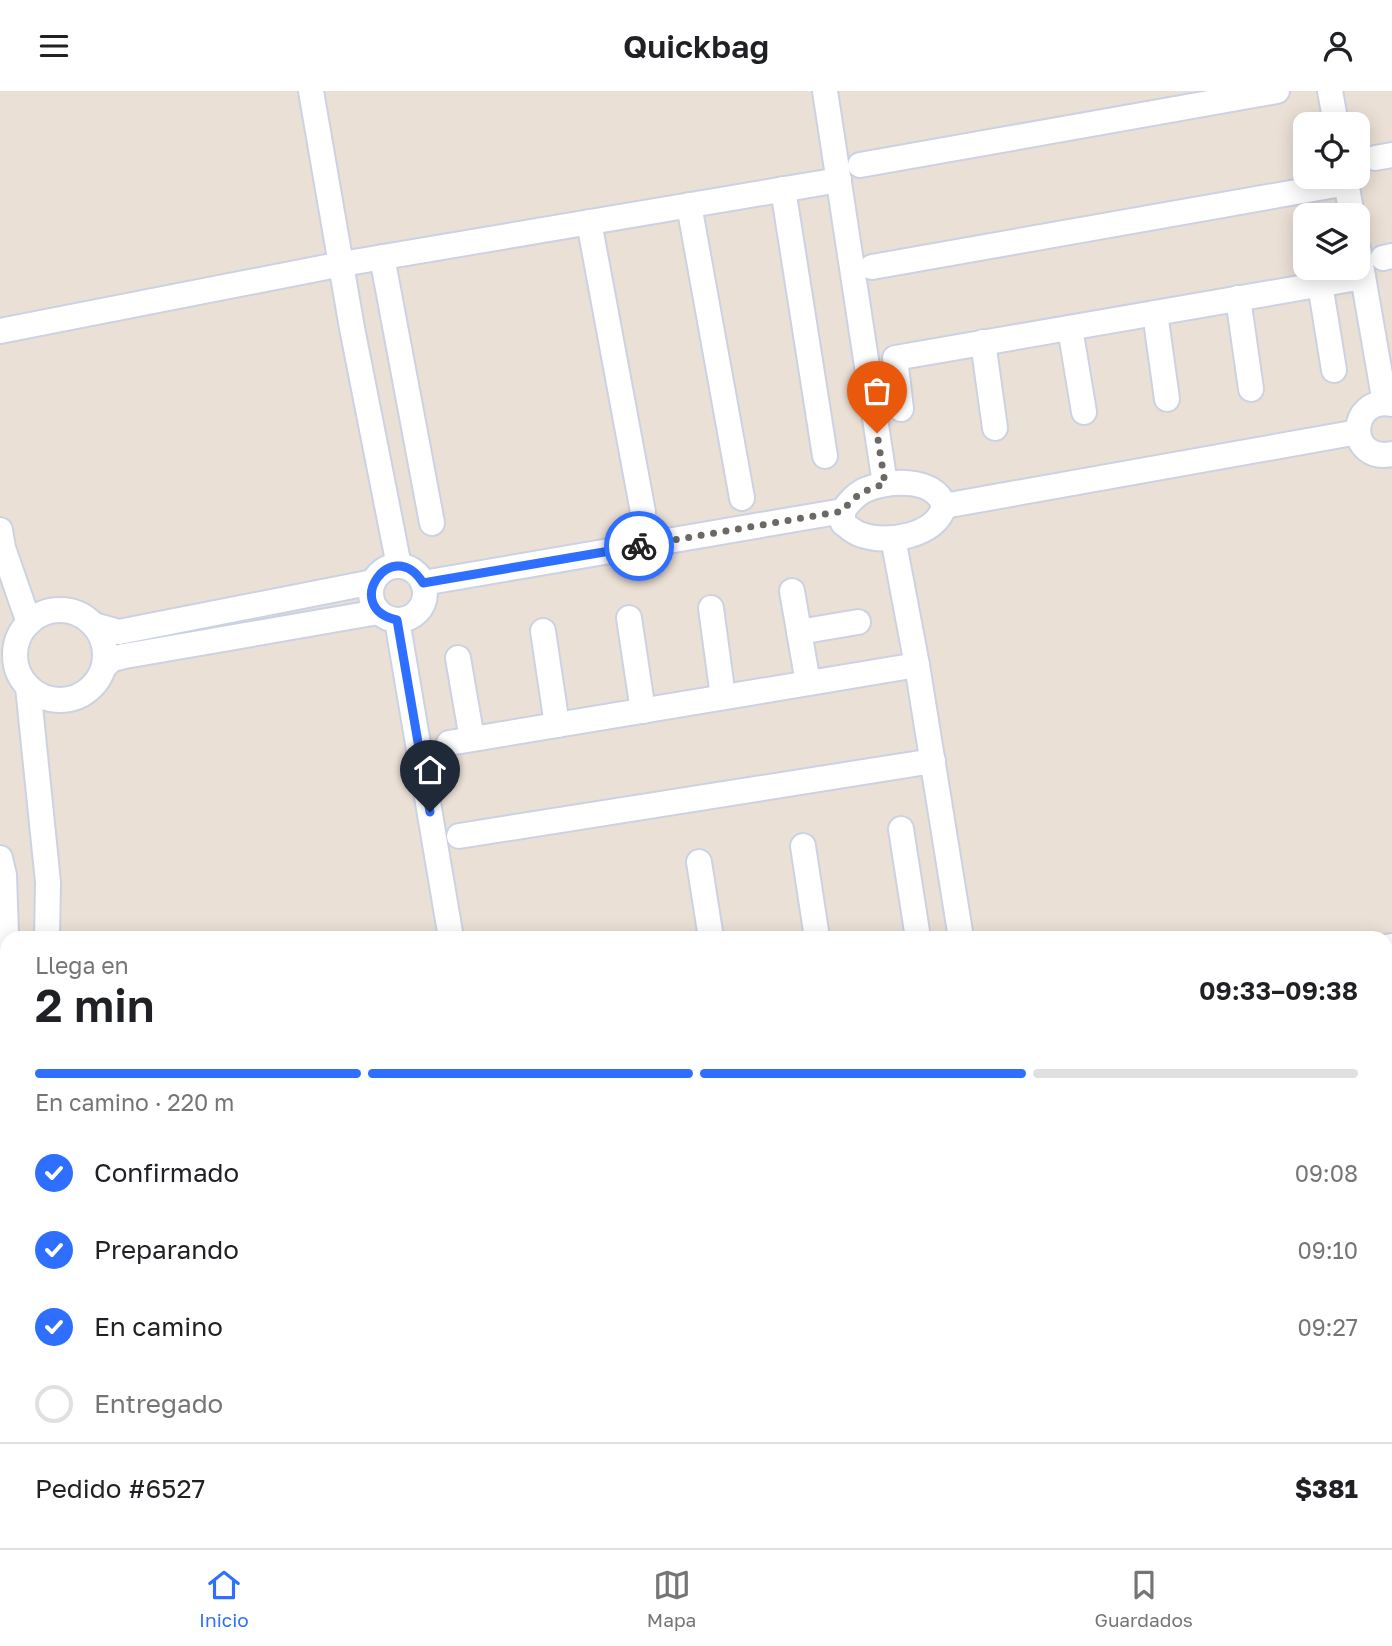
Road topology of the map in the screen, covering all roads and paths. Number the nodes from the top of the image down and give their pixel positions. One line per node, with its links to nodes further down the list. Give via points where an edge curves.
1 (311, 91): 13 (street)
2 (825, 91): 7 (street)
3 (1277, 91): 6 (street)
4 (1330, 91): 5 (street)
5 (1334, 112)
6 (860, 165)
7 (839, 180): 8 (street); 33 (street)
8 (783, 189): 10 (street); 31 (street)
9 (1297, 189): 14 (street)
10 (689, 205): 11 (street); 34 (street)
11 (589, 222): 12 (street); 36 (street)
12 (382, 257): 13 (street); 38 (street)
13 (342, 264): 21 (street); 41 (street)
14 (872, 267)
15 (1345, 280): 17 (street)
16 (1364, 280): 26 (street)
17 (1320, 284): 18 (street); 23 (street)
18 (1238, 298): 19 (street); 24 (street)
19 (1155, 313): 20 (street); 25 (street)
20 (1070, 328): 22 (street); 28 (street)
21 (0, 331)
22 (984, 342): 27 (street, via 895,358); 29 (street)
23 (1334, 369)
24 (1251, 389)
25 (1167, 399)
26 (1389, 403): 30 (street, via 1365,411)
27 (901, 409)
28 (1084, 412)
29 (995, 428)
30 (1358, 432): 32 (street, via 1369,451); 35 (street)
31 (825, 456)
32 (1391, 458)
33 (885, 484): 35 (street, via 922,486); 37 (street, via 849,502)
34 (742, 498)
35 (944, 506): 40 (street, via 936,522)
36 (643, 512)
37 (845, 518): 40 (street, via 863,536); 44 (street)
38 (432, 523)
39 (0, 530): 49 (street)
40 (892, 538): 54 (street)
41 (399, 566): 42 (street, via 388,568); 44 (street, via 418,575)
42 (373, 582): 46 (street, via 373,603); 50 (street, via 120,632)
43 (792, 590): 52 (street)
44 (424, 591): 46 (street, via 417,613 408,618)
45 (711, 608): 58 (street)
46 (388, 616): 55 (street, via 125,656); 69 (street)
47 (629, 618): 59 (street)
48 (858, 622): 52 (street)
49 (29, 623): 50 (street, via 49,611 61,610 84,615); 57 (street, via 21,632 15,655 16,667)
50 (94, 625): 55 (street, via 105,643)
51 (543, 631): 60 (street)
52 (799, 632): 56 (street)
53 (458, 658): 60 (street, via 460,741)
54 (917, 665): 56 (street); 61 (street)
55 (104, 667): 57 (street, via 92,687 72,699 48,699)
56 (808, 683): 58 (street)
57 (28, 687): 68 (street, via 48,882)
58 (723, 697): 59 (street)
59 (643, 711): 60 (street)
60 (556, 725)
61 (933, 761): 63 (street); 73 (street)
62 (901, 829): 72 (street)
63 (459, 836)
64 (803, 846): 71 (street)
65 (0, 858): 67 (street)
66 (699, 862): 70 (street)
67 (6, 931)
68 (47, 931)
69 (450, 931)
70 (710, 931)
71 (816, 931)
72 (917, 931)
73 (960, 931)

